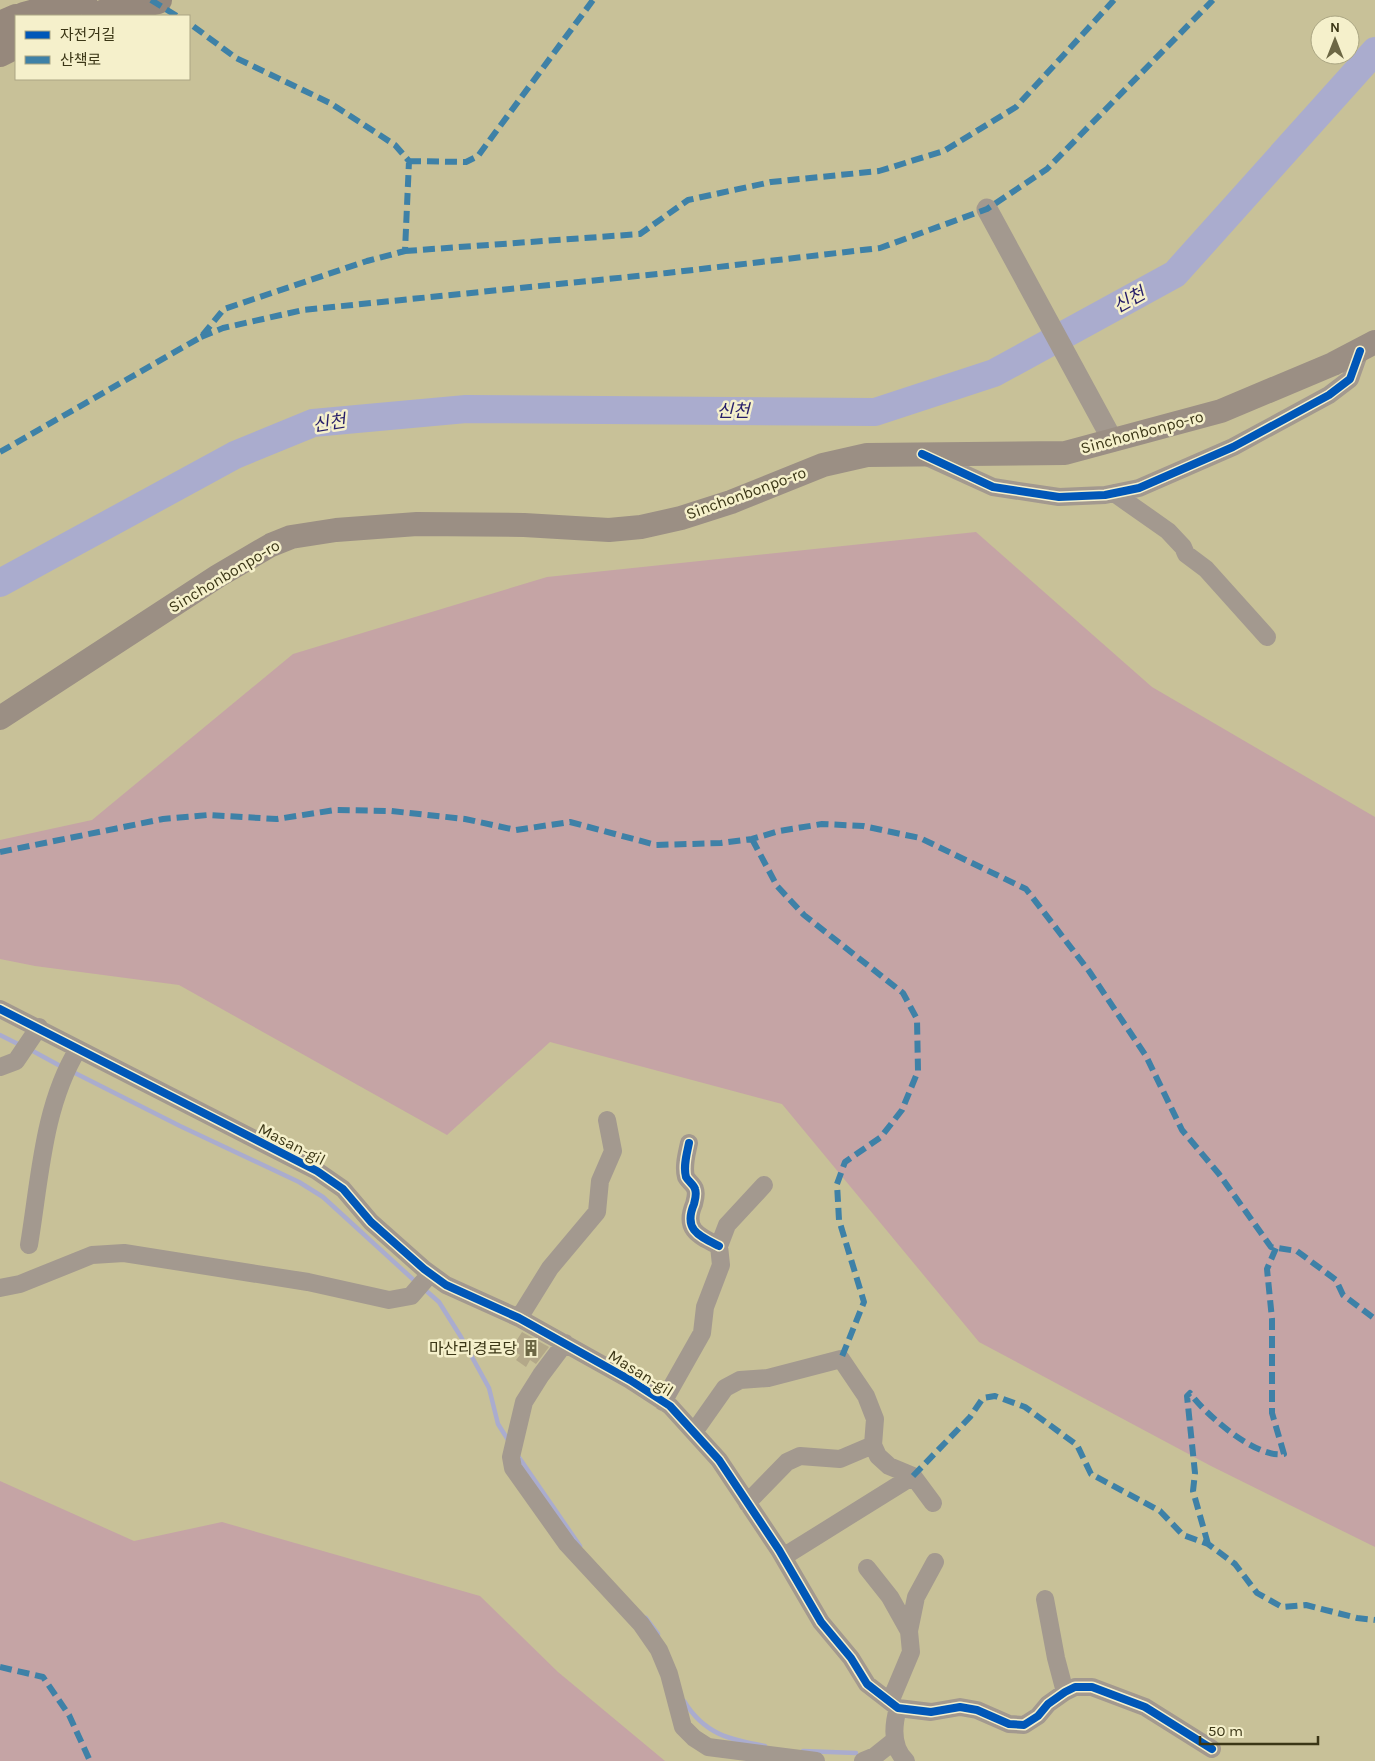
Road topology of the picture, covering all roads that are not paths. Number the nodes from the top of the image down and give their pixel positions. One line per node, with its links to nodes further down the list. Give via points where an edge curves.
1 (84, 0): 3 (highway)
2 (158, 0): 4 (highway)
3 (28, 15)
4 (99, 15)
5 (15, 18): 6 (highway)
6 (0, 25)
7 (15, 46): 8 (highway)
8 (0, 53)
9 (987, 209): 11 (street)
10 (1368, 347): 11 (main road, Sinchonbonpo-ro, via 1222,411); 13 (street, via 1350,379 1285,421 1147,484)
11 (1113, 441): 12 (main road, Sinchonbonpo-ro, via 1065,453)
12 (922, 454): 13 (street, via 993,487 1059,497); 15 (main road, Sinchonbonpo-ro, via 867,455 823,464 731,502 641,527 609,530 418,524 292,537 271,545 218,576)
13 (1114, 493): 14 (street, via 1168,531 1186,554 1206,569)
14 (1267, 637)
15 (0, 718)
16 (0, 1009): 17 (street, Masan-gil)
17 (35, 1034): 18 (street, Masan-gil); 19 (street)
18 (74, 1054): 23 (street, via 60,1084 47,1133); 25 (street, Masan-gil, via 318,1171 342,1189 372,1222)
19 (8, 1064)
20 (607, 1120): 27 (street, via 612,1151 600,1181 597,1212 550,1268)
21 (689, 1142): 24 (street, via 686,1177 696,1190 688,1216 692,1228 700,1236)
22 (764, 1185): 24 (street, via 727,1225)
23 (29, 1244)
24 (719, 1246): 29 (street, via 722,1265 705,1307 702,1333)
25 (421, 1285): 26 (street, via 389,1300 299,1281 124,1253 92,1255 20,1284); 27 (street, Masan-gil, via 464,1295)
26 (0, 1288)
27 (519, 1318): 28 (street, Masan-gil)
28 (565, 1344): 29 (street, Masan-gil); 44 (street, via 524,1402 511,1458 513,1468 567,1544 641,1624 659,1650 683,1727 694,1738 708,1747)
29 (663, 1402): 30 (street, Masan-gil)
30 (694, 1432): 31 (street, via 725,1388 740,1380 768,1378 842,1359 866,1396 875,1419); 33 (street, Masan-gil, via 719,1460)
31 (873, 1444): 32 (street, via 878,1456 889,1466); 33 (street, via 840,1458 800,1456 787,1462)
32 (912, 1476): 34 (street); 35 (street)
33 (747, 1503): 35 (street, Masan-gil)
34 (933, 1503)
35 (783, 1557): 41 (street, Masan-gil, via 821,1622 851,1658 867,1684)
36 (935, 1562): 39 (street, via 916,1597)
37 (867, 1568): 39 (street, via 890,1597)
38 (1046, 1599): 40 (street)
39 (909, 1631): 41 (street, via 912,1652)
40 (1065, 1692): 41 (street, via 1024,1726 960,1707 931,1712); 43 (street, via 1075,1686 1092,1686 1110,1692 1146,1707)
41 (894, 1705): 42 (street)
42 (895, 1740): 45 (street); 46 (street)
43 (1212, 1749)
44 (816, 1761)
45 (863, 1761)
46 (906, 1761)

